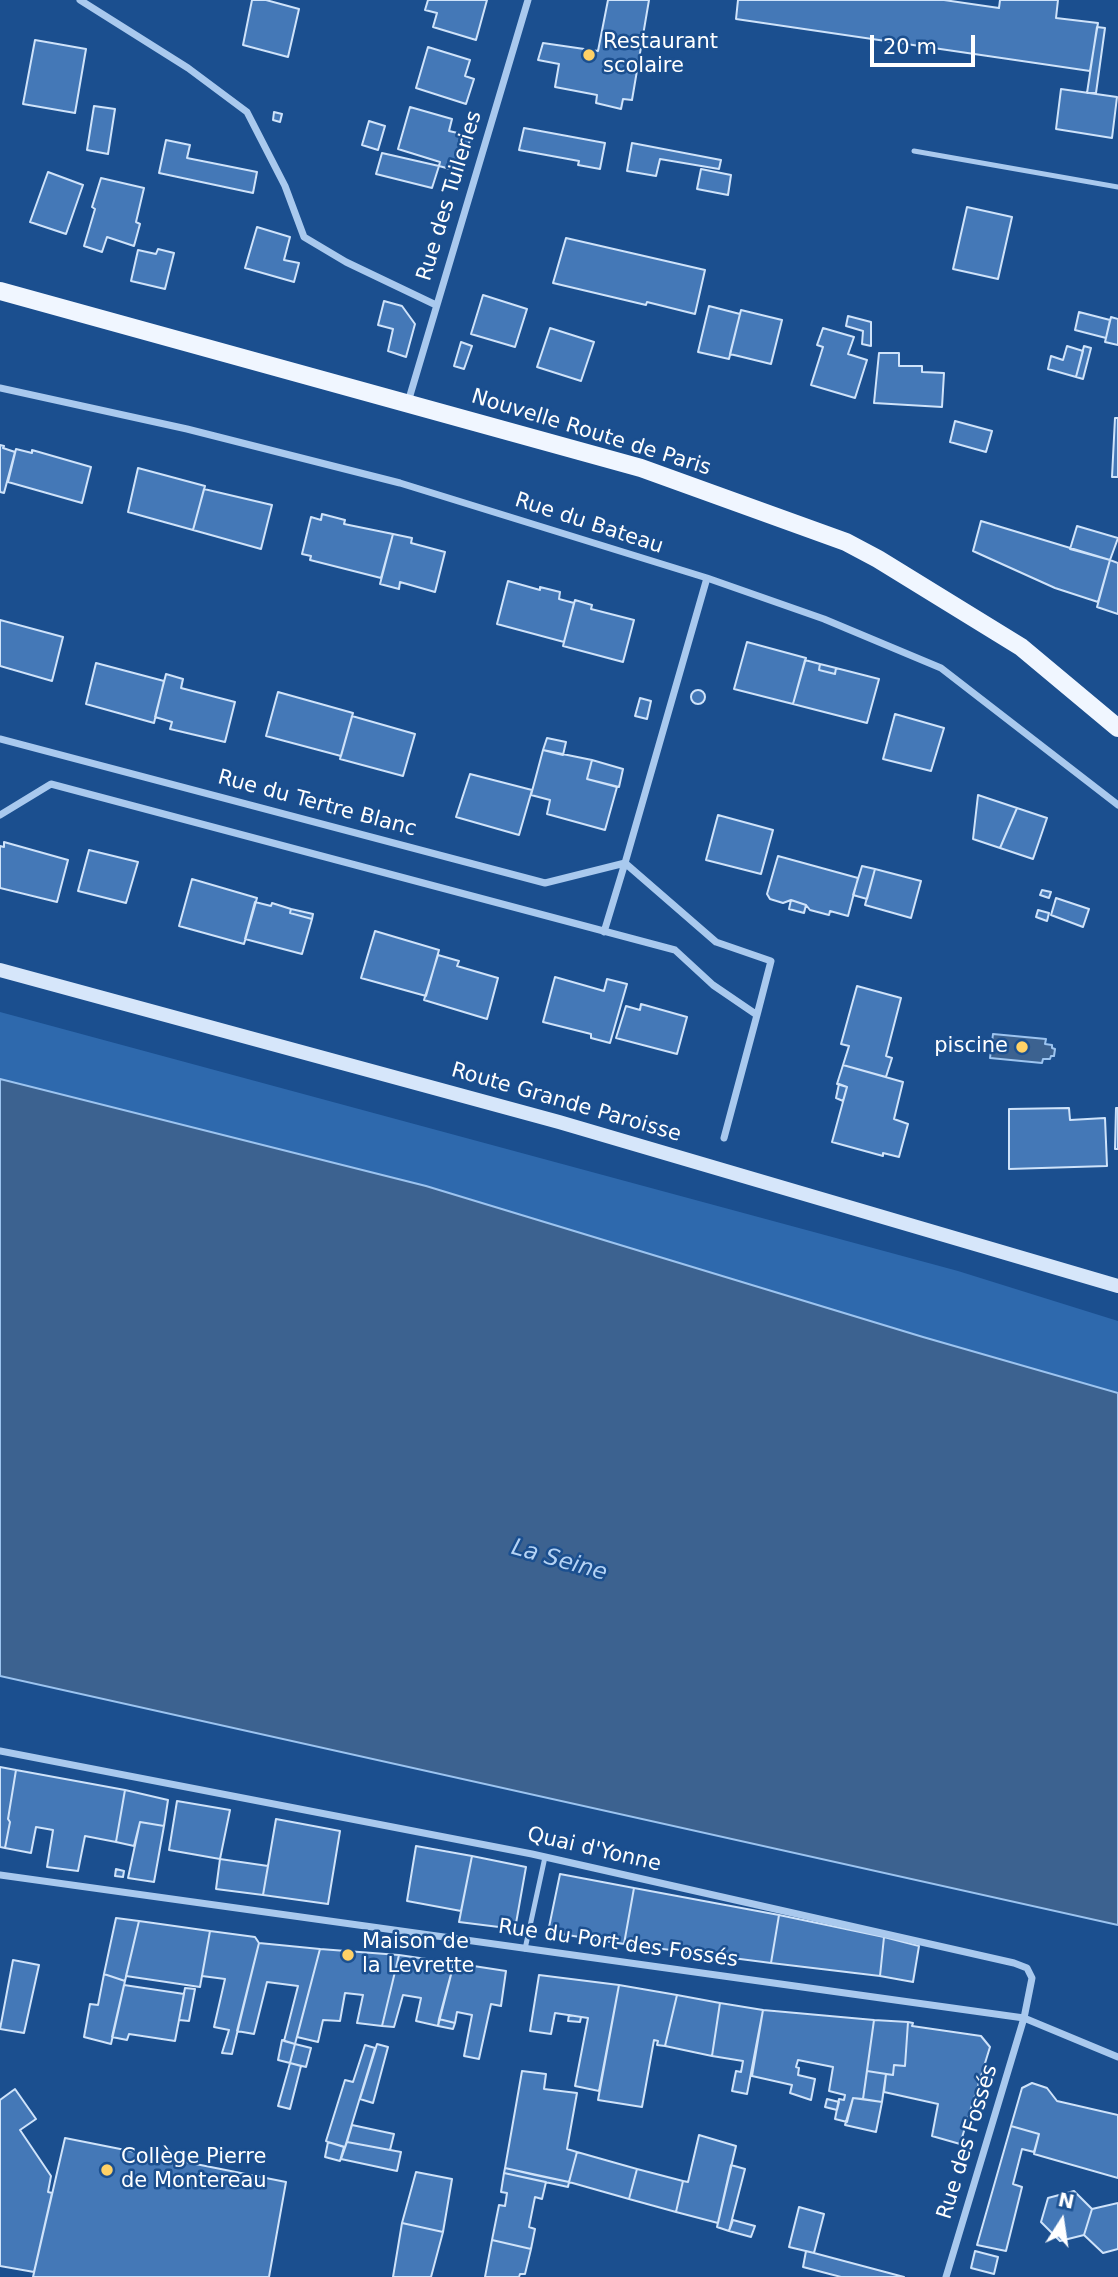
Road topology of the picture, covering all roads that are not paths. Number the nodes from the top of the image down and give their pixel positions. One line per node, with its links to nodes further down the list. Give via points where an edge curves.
1 (80, 0): 6 (street, via 188,68 247,112 285,186 304,237)
2 (528, 0): 6 (street, Rue des Tuileries)
3 (914, 151): 4 (lane)
4 (1118, 187)
5 (0, 291): 8 (main road, Nouvelle Route de Paris)
6 (436, 305): 8 (street, Rue des Tuileries)
7 (0, 388): 9 (street, Rue du Bateau, via 400,483)
8 (408, 403): 10 (main road, Nouvelle Route de Paris, via 641,468 846,542 1021,648)
9 (707, 578): 12 (street, Rue du Bateau, via 824,619 942,668); 14 (street)
10 (1118, 729)
11 (0, 739): 14 (street, Rue du Tertre Blanc, via 545,883)
12 (1118, 805)
13 (0, 815): 15 (street, via 51,784)
14 (625, 863): 15 (street); 17 (street, via 716,942 771,961)
15 (604, 932): 17 (street, via 675,950 713,985)
16 (0, 970): 19 (main road, Route Grande Paroisse, via 559,1122)
17 (757, 1015): 18 (street)
18 (724, 1138)
19 (1118, 1286)
20 (0, 1751): 21 (street, Quai d'Yonne)
21 (545, 1857): 23 (lane); 24 (street, Quai d'Yonne, via 1014,1963 1027,1968 1032,1978)
22 (0, 1875): 23 (street, Rue du Port des Fossés)
23 (525, 1949): 24 (street, Rue du Port des Fossés)
24 (1024, 2018): 25 (street); 26 (street, Rue des Fossés)
25 (1118, 2057)
26 (946, 2277)

